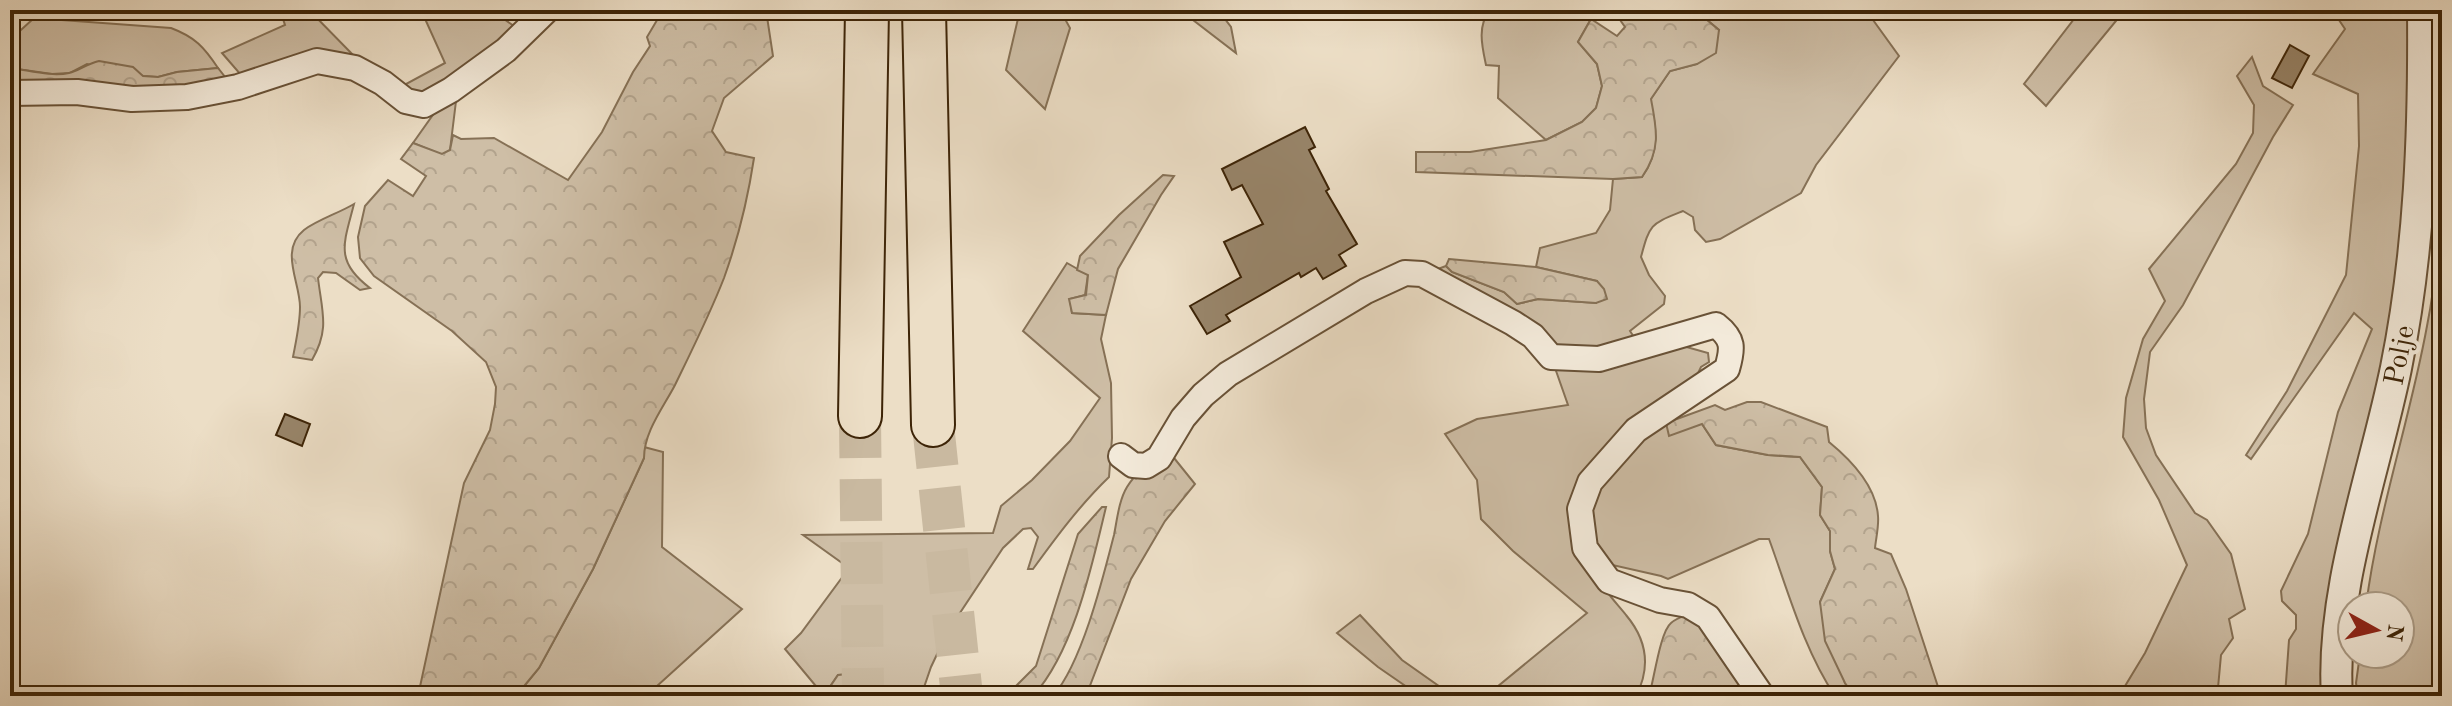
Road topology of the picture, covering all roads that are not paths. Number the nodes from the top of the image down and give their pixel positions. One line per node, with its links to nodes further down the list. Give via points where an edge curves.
1 (547, 10): 5 (street, via 506,50 424,105 406,101 355,68 317,61 246,85 187,97)
2 (867, 10): 6 (highway)
3 (924, 10): 7 (highway)
4 (2423, 10): 10 (street, Polje, via 2422,164 2409,297 2350,563 2335,669)
5 (10, 93)
6 (860, 416)
7 (933, 425)
8 (1121, 456): 9 (street, via 1146,466 1159,458 1183,418 1228,374 1405,273 1422,274 1513,323 1551,357 1599,359 1716,325 1727,334 1732,352 1727,369 1636,430 1590,482 1580,509 1585,548 1609,581 1688,605 1708,617)
9 (1762, 696)
10 (2337, 696)

